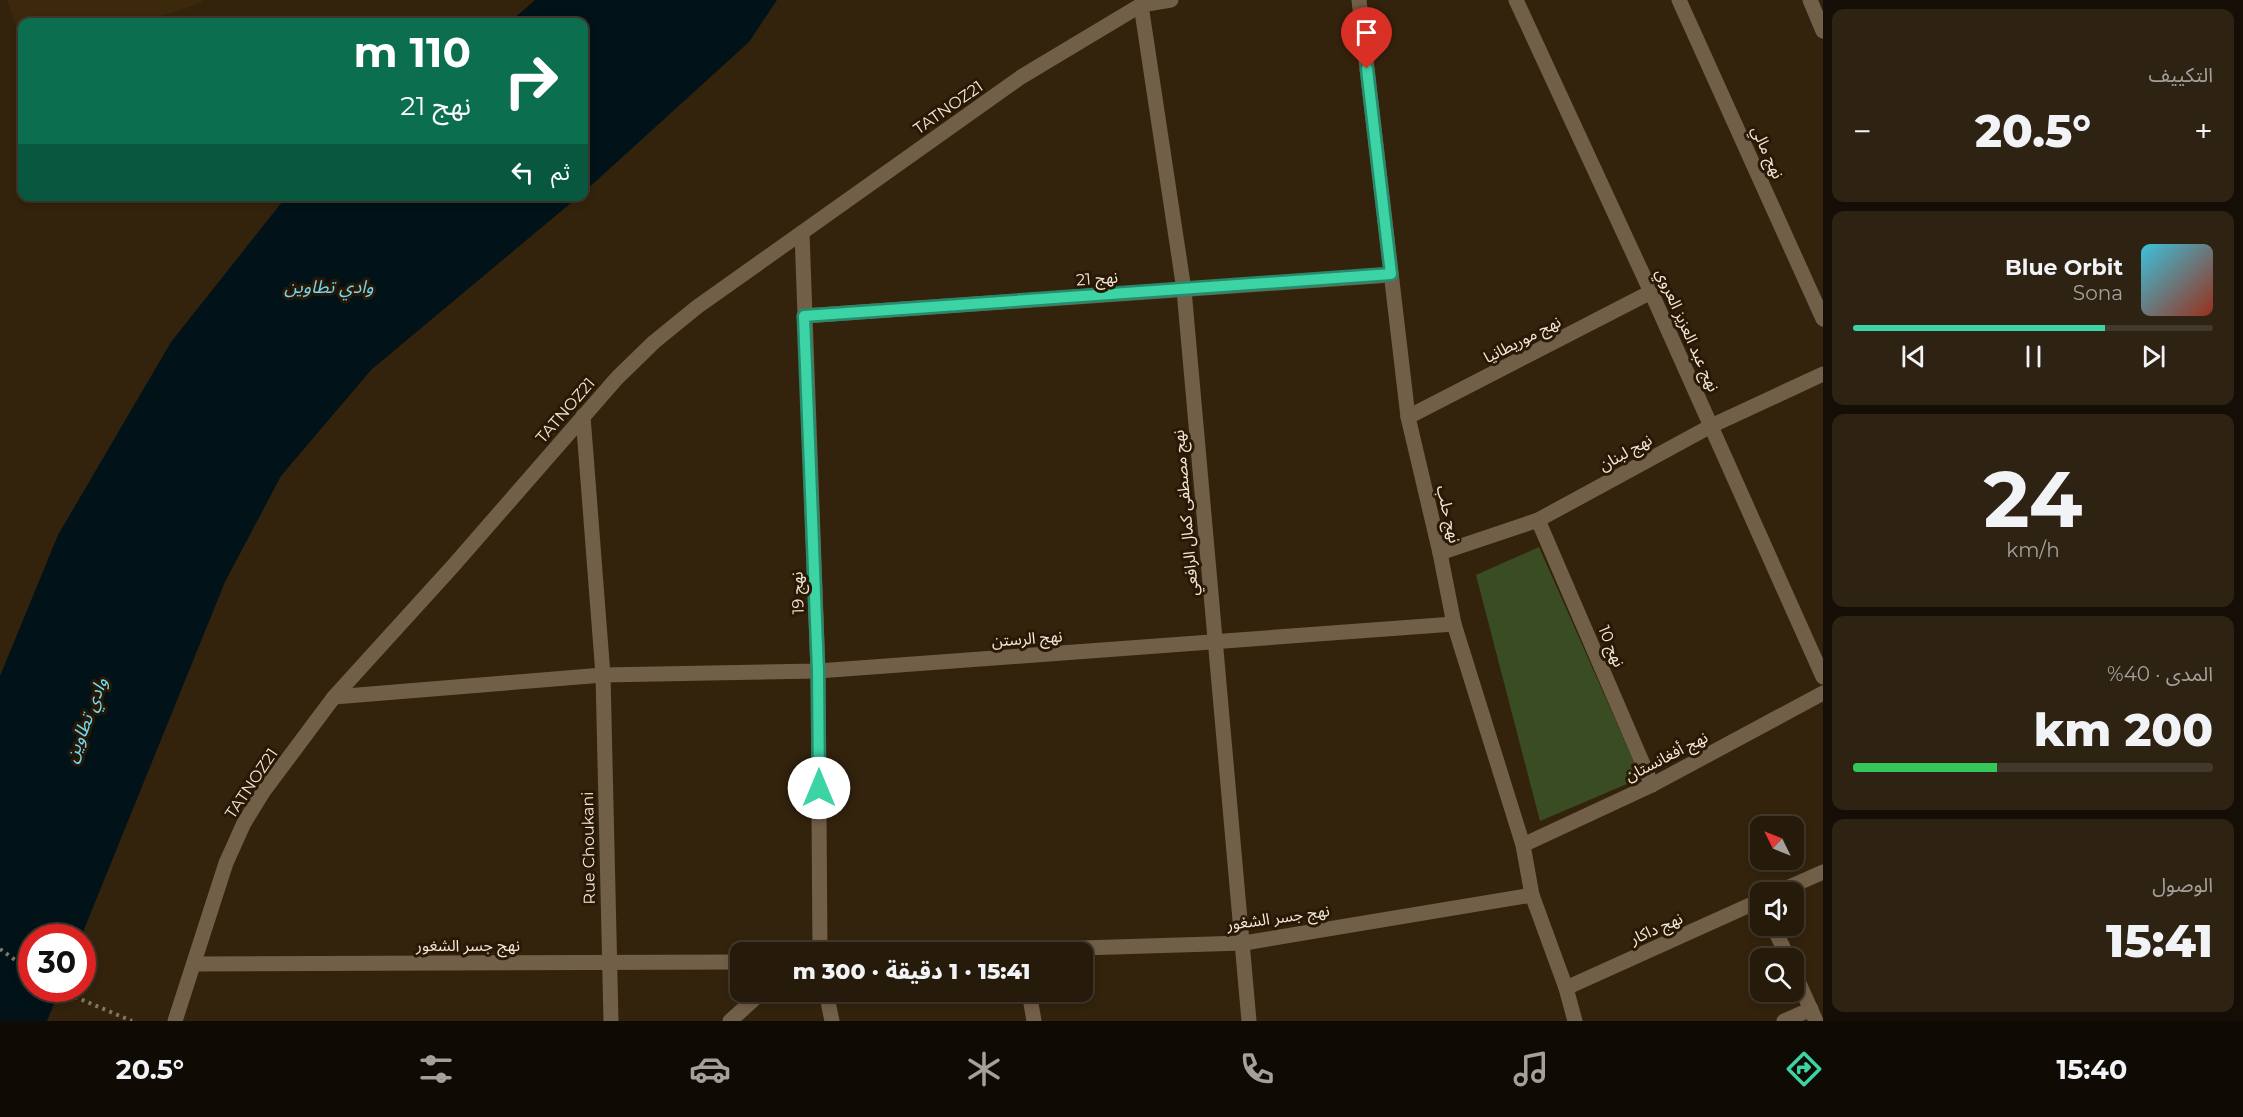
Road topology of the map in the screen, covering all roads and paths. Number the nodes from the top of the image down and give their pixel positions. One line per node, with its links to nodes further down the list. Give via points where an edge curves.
1 (1171, 0): 6 (street, TATNOZ21)
2 (1359, 0): 9 (street, نهج حلب)
3 (1516, 0): 11 (street, نهج عبد العزيز العروي)
4 (1679, 0): 13 (street, نهج مالي)
5 (1810, 0): 7 (street)
6 (1141, 5): 8 (street, TATNOZ21, via 1021,77); 10 (street, نهج مصطفى كمال الرافعي)
7 (1823, 31)
8 (802, 232): 12 (street, نهج 19); 15 (street, TATNOZ21, via 696,307 654,342)
9 (1391, 274): 10 (street, نهج 21); 16 (street, نهج حلب)
10 (1184, 290): 12 (street, نهج 21); 21 (street, نهج مصطفى كمال الرافعي)
11 (1651, 292): 16 (street, نهج موريطانيا); 17 (street, نهج عبد العزيز العروي)
12 (804, 316): 22 (street, نهج 19)
13 (1823, 319)
14 (1823, 374): 17 (street, نهج لبنان)
15 (583, 416): 23 (street, Rue Choukani); 26 (street, TATNOZ21)
16 (1408, 417): 19 (street, نهج حلب)
17 (1711, 426): 18 (street, نهج لبنان); 24 (street, نهج عبد العزيز العروي)
18 (1538, 520): 19 (street, نهج لبنان); 27 (street, نهج 10)
19 (1440, 553): 20 (street, نهج حلب)
20 (1454, 624): 21 (street, نهج الرستن); 28 (street, نهج حلب)
21 (1214, 642): 22 (street, نهج الرستن); 34 (street, نهج مصطفى كمال الرافعي)
22 (818, 671): 23 (street, نهج الرستن); 33 (street, نهج 19)
23 (603, 675): 26 (street, نهج الرستن); 39 (street, Rue Choukani)
24 (1823, 677)
25 (1823, 693): 27 (street, نهج أفغانستان)
26 (334, 697): 40 (street, TATNOZ21, via 244,823 226,863)
27 (1652, 785): 28 (street, نهج أفغانستان)
28 (1523, 844): 31 (street, نهج حلب)
29 (1823, 872): 30 (street)
30 (1800, 882)
31 (1532, 895): 34 (street, نهج جسر الشغور); 41 (street, نهج حلب)
32 (1750, 905): 41 (street, نهج داكار)
33 (820, 942)
34 (1244, 943): 35 (street, نهج جسر الشغور); 54 (street, نهج مصطفى كمال الرافعي)
35 (1093, 948)
36 (0, 949): 37 (path)
37 (18, 962)
38 (730, 962): 39 (street, نهج جسر الشغور)
39 (609, 963): 40 (street, نهج جسر الشغور); 50 (street, Rue Choukani)
40 (195, 964): 48 (street, TATNOZ21)
41 (1566, 988): 55 (street, نهج حلب)
42 (1804, 995): 47 (street)
43 (87, 1002): 49 (path)
44 (751, 1002): 51 (street)
45 (828, 1002): 52 (street)
46 (1031, 1002): 53 (street)
47 (1813, 1015): 56 (street)
48 (177, 1020)
49 (132, 1021)
50 (611, 1021)
51 (730, 1021)
52 (832, 1021)
53 (1034, 1021)
54 (1249, 1021)
55 (1575, 1021)
56 (1784, 1021)

